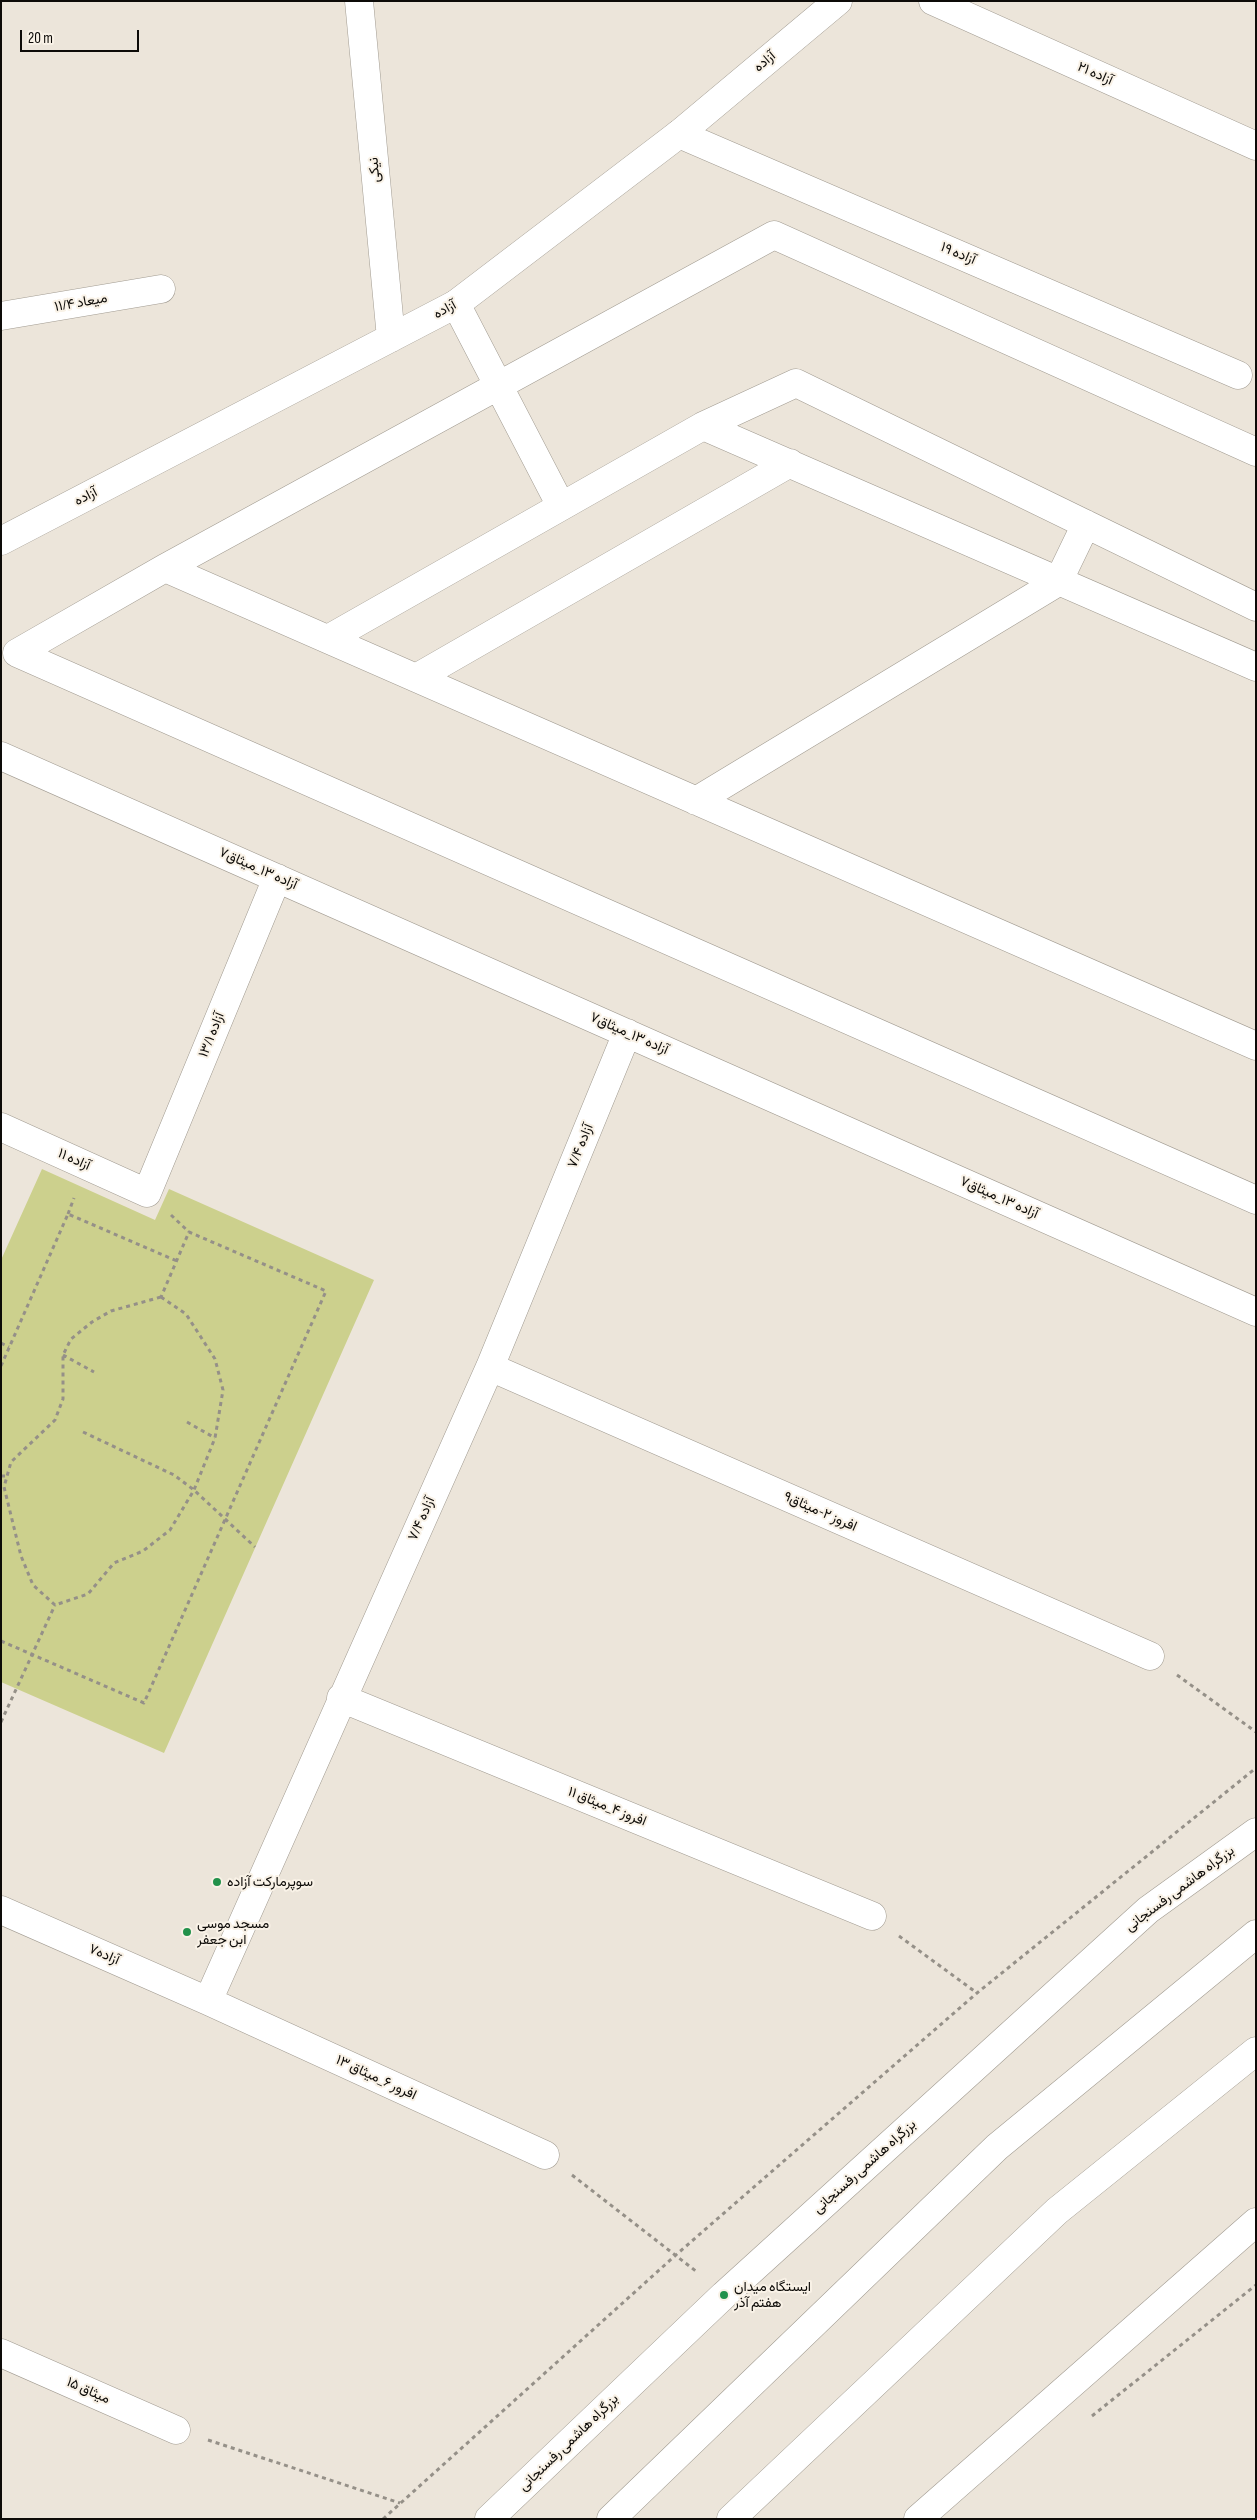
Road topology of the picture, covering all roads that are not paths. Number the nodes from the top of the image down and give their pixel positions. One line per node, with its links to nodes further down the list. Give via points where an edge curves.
1 (359, 1): 9 (main road, نیکی)
2 (838, 1): 4 (main road, آزاده)
3 (933, 1): 5 (main road, آزاده ۲۱)
4 (679, 134): 7 (main road, آزاده); 10 (main road, آزاده ۱۹)
5 (1256, 146)
6 (161, 289): 8 (main road, میعاد ۱۱/۴)
7 (456, 304): 9 (main road, آزاده); 11 (main road)
8 (1, 316)
9 (391, 338): 17 (main road, آزاده)
10 (1238, 375)
11 (497, 386): 13 (main road, via 774,235); 15 (main road); 18 (main road)
12 (703, 426): 14 (main road); 15 (main road); 16 (main road, via 796,383)
13 (1256, 452)
14 (790, 464): 19 (main road); 23 (main road)
15 (561, 506): 21 (main road)
16 (1086, 524): 19 (main road); 20 (main road)
17 (1, 540)
18 (165, 568): 21 (main road); 31 (main road, via 17,653)
19 (1058, 582): 22 (main road); 25 (main road)
20 (1256, 607)
21 (328, 639): 23 (main road)
22 (1256, 667)
23 (416, 678): 25 (main road)
24 (1, 756): 26 (main road, آزاده ۱۳_میثاق۷)
25 (696, 801): 28 (main road)
26 (277, 878): 27 (main road, آزاده ۱۳_میثاق۷); 30 (main road, آزاده ۱۳/۱)
27 (627, 1033): 32 (main road, آزاده ۱۳_میثاق۷); 33 (main road, آزاده ۷/۴)
28 (1256, 1046)
29 (1, 1127): 30 (main road, آزاده ۱۱)
30 (147, 1193)
31 (1256, 1200)
32 (1256, 1312)
33 (490, 1367): 34 (main road, افروز ۲-میثاق۹); 35 (main road, آزاده ۷/۴)
34 (1150, 1656)
35 (341, 1698): 40 (main road, افروز ۴_میثاق ۱۱); 42 (main road, آزاده ۷/۴)
36 (1256, 1819): 39 (main road)
37 (1256, 1832): 39 (main road, بزرگراه هاشمی رفسنجانی)
38 (1, 1910): 42 (main road, آزاده۷)
39 (1148, 1910): 48 (main road, بزرگراه هاشمی رفسنجانی, via 724,2295)
40 (872, 1916)
41 (1256, 1934): 49 (main road, via 997,2148)
42 (208, 2000): 44 (main road, افرور ۶_میثاق ۱۳)
43 (1256, 2051): 50 (main road, via 1057,2211)
44 (545, 2155)
45 (1256, 2222): 51 (main road)
46 (1, 2352): 47 (main road, میثاق ۱۵)
47 (176, 2430)
48 (490, 2519)
49 (612, 2519)
50 (731, 2519)
51 (918, 2519)

